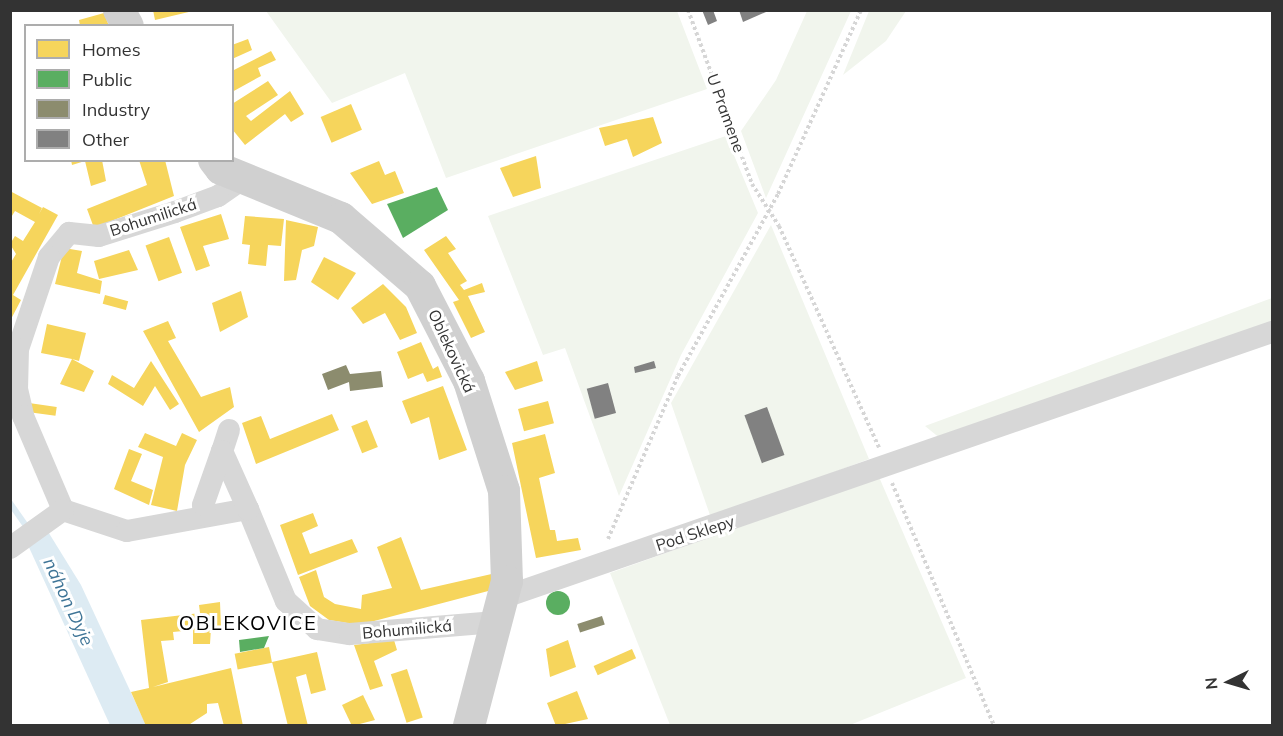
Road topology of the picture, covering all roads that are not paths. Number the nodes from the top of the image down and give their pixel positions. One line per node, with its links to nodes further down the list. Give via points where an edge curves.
1 (119, 10): 2 (street)
2 (127, 24)
3 (217, 162): 4 (street, Oblekovická)
4 (244, 178): 7 (street, Bohumilická, via 218,195 99,236 69,233 49,257 18,349 17,389); 10 (street, Oblekovická, via 341,218 420,286 469,381 504,490 507,581)
5 (1272, 332): 10 (street, Pod Sklepy, via 594,565)
6 (248, 508): 8 (street); 8 (street, Bohumilická, via 226,440 203,505); 10 (street, Bohumilická, via 286,601 317,629 350,634)
7 (56, 516): 8 (street, via 127,531); 9 (street)
8 (206, 516)
9 (17, 544)
10 (499, 610): 11 (street, Oblekovická)
11 (469, 726)

